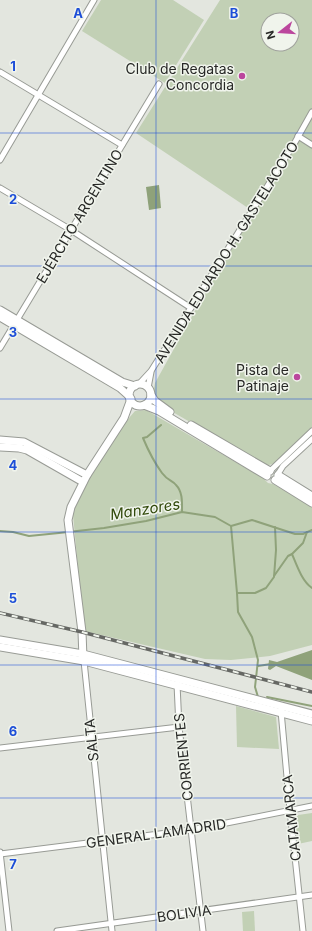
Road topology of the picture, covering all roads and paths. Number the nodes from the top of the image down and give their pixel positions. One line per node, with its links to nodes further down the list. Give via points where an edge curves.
1 (94, 0): 4 (street)
2 (0, 72): 4 (street)
3 (159, 84): 7 (street, EJÉRCITO ARGENTINO)
4 (39, 95): 7 (street); 9 (street)
5 (312, 112): 6 (street, AVENIDA EDUARDO H. GASTELACOTO)
6 (298, 136): 8 (street); 12 (street, AVENIDA EDUARDO H. GASTELACOTO)
7 (122, 145): 11 (street, EJÉRCITO ARGENTINO)
8 (312, 145)
9 (0, 160)
10 (0, 188): 11 (street)
11 (71, 230): 12 (street); 15 (street, EJÉRCITO ARGENTINO)
12 (191, 308): 17 (street, AVENIDA EDUARDO H. GASTELACOTO)
13 (0, 310): 15 (main road)
14 (0, 317): 15 (main road)
15 (16, 323): 16 (street, EJÉRCITO ARGENTINO); 18 (main road, via 122,382); 20 (main road, via 120,388)
16 (0, 348)
17 (151, 372): 18 (street, AVENIDA EDUARDO H. GASTELACOTO); 19 (street, AVENIDA EDUARDO H. GASTELACOTO)
18 (137, 385): 19 (main road, via 146,385); 20 (main road, via 130,391)
19 (150, 391): 21 (main road, via 149,401); 27 (main road, via 162,408)
20 (130, 398): 21 (main road, via 134,403); 22 (main road)
21 (142, 405): 22 (main road); 27 (main road, via 159,411)
22 (124, 418): 28 (main road)
23 (312, 431): 27 (street)
24 (312, 439): 27 (street)
25 (0, 440): 28 (main road, via 24,442)
26 (0, 447): 28 (main road, via 27,450)
27 (273, 474): 29 (main road); 30 (main road)
28 (85, 479): 33 (main road, SALTA, via 71,507 68,520)
29 (312, 496)
30 (312, 503)
31 (0, 640): 33 (main road)
32 (0, 647): 33 (main road)
33 (83, 657): 34 (main road); 39 (street, SALTA)
34 (178, 682): 35 (main road); 38 (street, CORRIENTES)
35 (281, 709): 36 (main road); 37 (main road); 42 (street, CATAMARCA)
36 (312, 714)
37 (312, 720)
38 (179, 727): 39 (street); 43 (street, CORRIENTES)
39 (91, 737): 40 (street); 44 (street, SALTA)
40 (0, 748)
41 (312, 806): 42 (street, GENERAL LAMADRID)
42 (290, 810): 43 (street, GENERAL LAMADRID); 47 (street, CATAMARCA)
43 (191, 830): 44 (street, GENERAL LAMADRID); 48 (street, CORRIENTES)
44 (102, 841): 45 (street, GENERAL LAMADRID); 49 (street, SALTA)
45 (0, 853): 50 (street)
46 (312, 895): 47 (street, BOLIVIA)
47 (299, 896): 48 (street, BOLIVIA); 54 (street, CATAMARCA)
48 (200, 910): 49 (street, BOLIVIA); 53 (street, CORRIENTES)
49 (111, 923): 51 (street, BOLIVIA); 52 (street, SALTA)
50 (9, 931)
51 (57, 931)
52 (112, 931)
53 (203, 931)
54 (303, 931)

